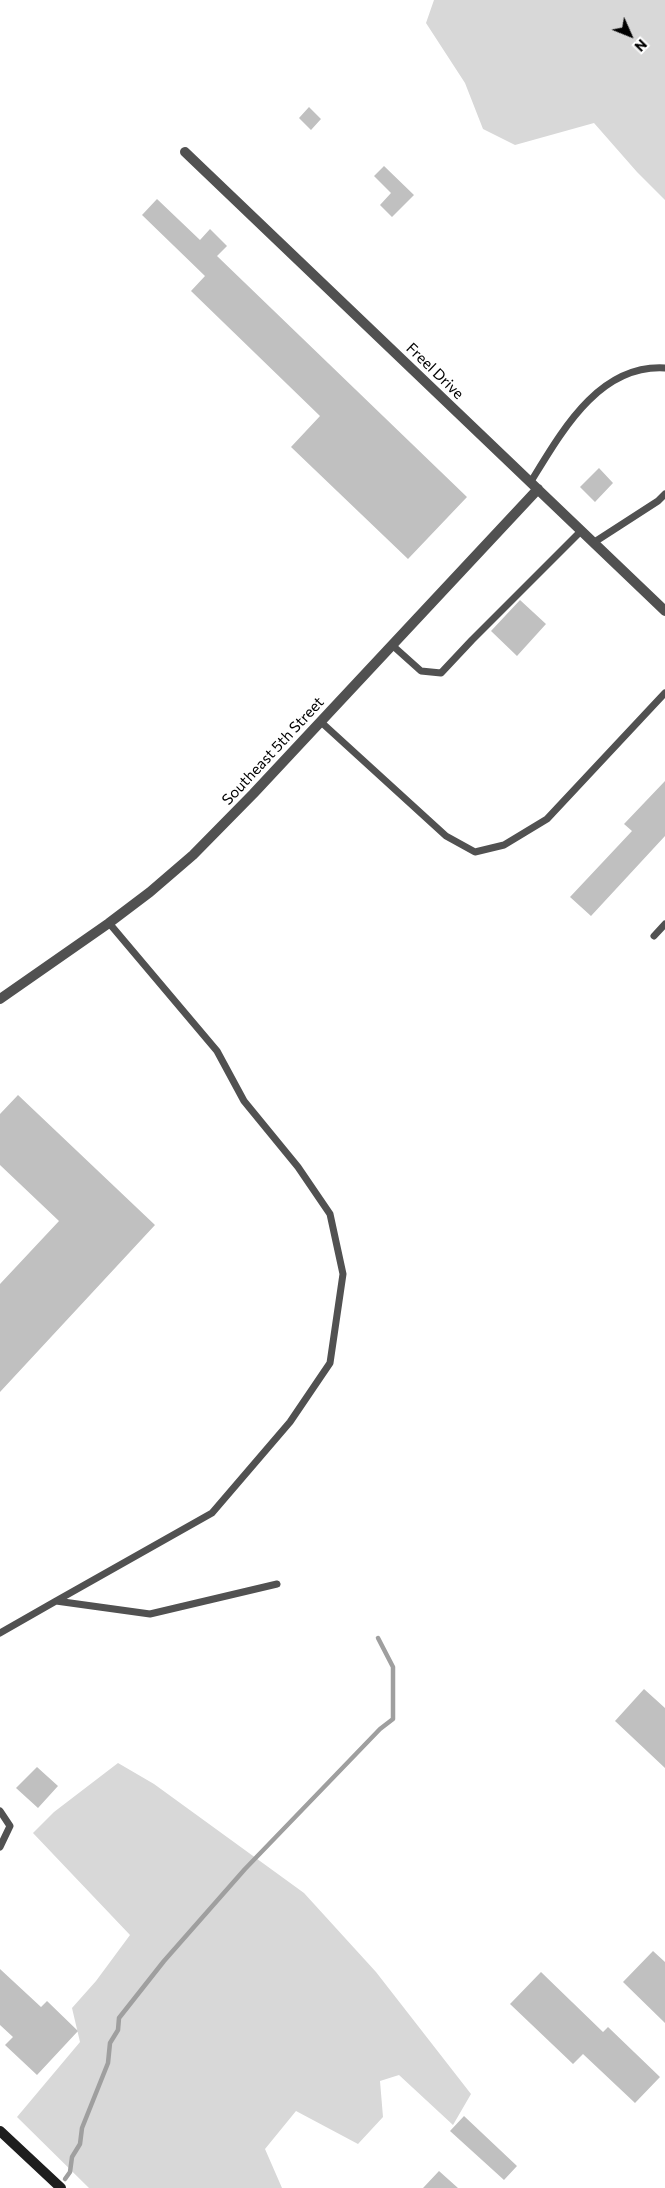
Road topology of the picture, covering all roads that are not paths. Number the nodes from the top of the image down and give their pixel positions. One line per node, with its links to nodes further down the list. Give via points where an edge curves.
1 (185, 152): 3 (street, Freel Drive)
2 (665, 368): 3 (lane, via 648,367 616,379 587,401 562,433)
3 (534, 486): 5 (street, Freel Drive); 8 (street, Southeast 5th Street)
4 (665, 494): 6 (lane)
5 (581, 531): 6 (street, Freel Drive); 8 (lane, via 441,673 421,671)
6 (593, 542): 7 (street, Freel Drive)
7 (665, 611)
8 (392, 645): 10 (street, Southeast 5th Street)
9 (665, 694): 10 (lane, via 548,819 504,845 474,852 446,836)
10 (321, 722): 11 (street, Southeast 5th Street, via 193,855)
11 (109, 923): 14 (street, Southeast 5th Street); 16 (lane, via 217,1051 244,1101 298,1167 330,1214 343,1274 330,1363 290,1422 212,1513)
12 (665, 924): 13 (lane)
13 (654, 936)
14 (0, 999)
15 (276, 1584): 16 (lane, via 150,1614)
16 (56, 1601): 17 (lane)
17 (0, 1634)
18 (0, 1811): 19 (lane, via 10,1826)
19 (0, 1847)
20 (0, 2131): 21 (main road)
21 (58, 2187)

